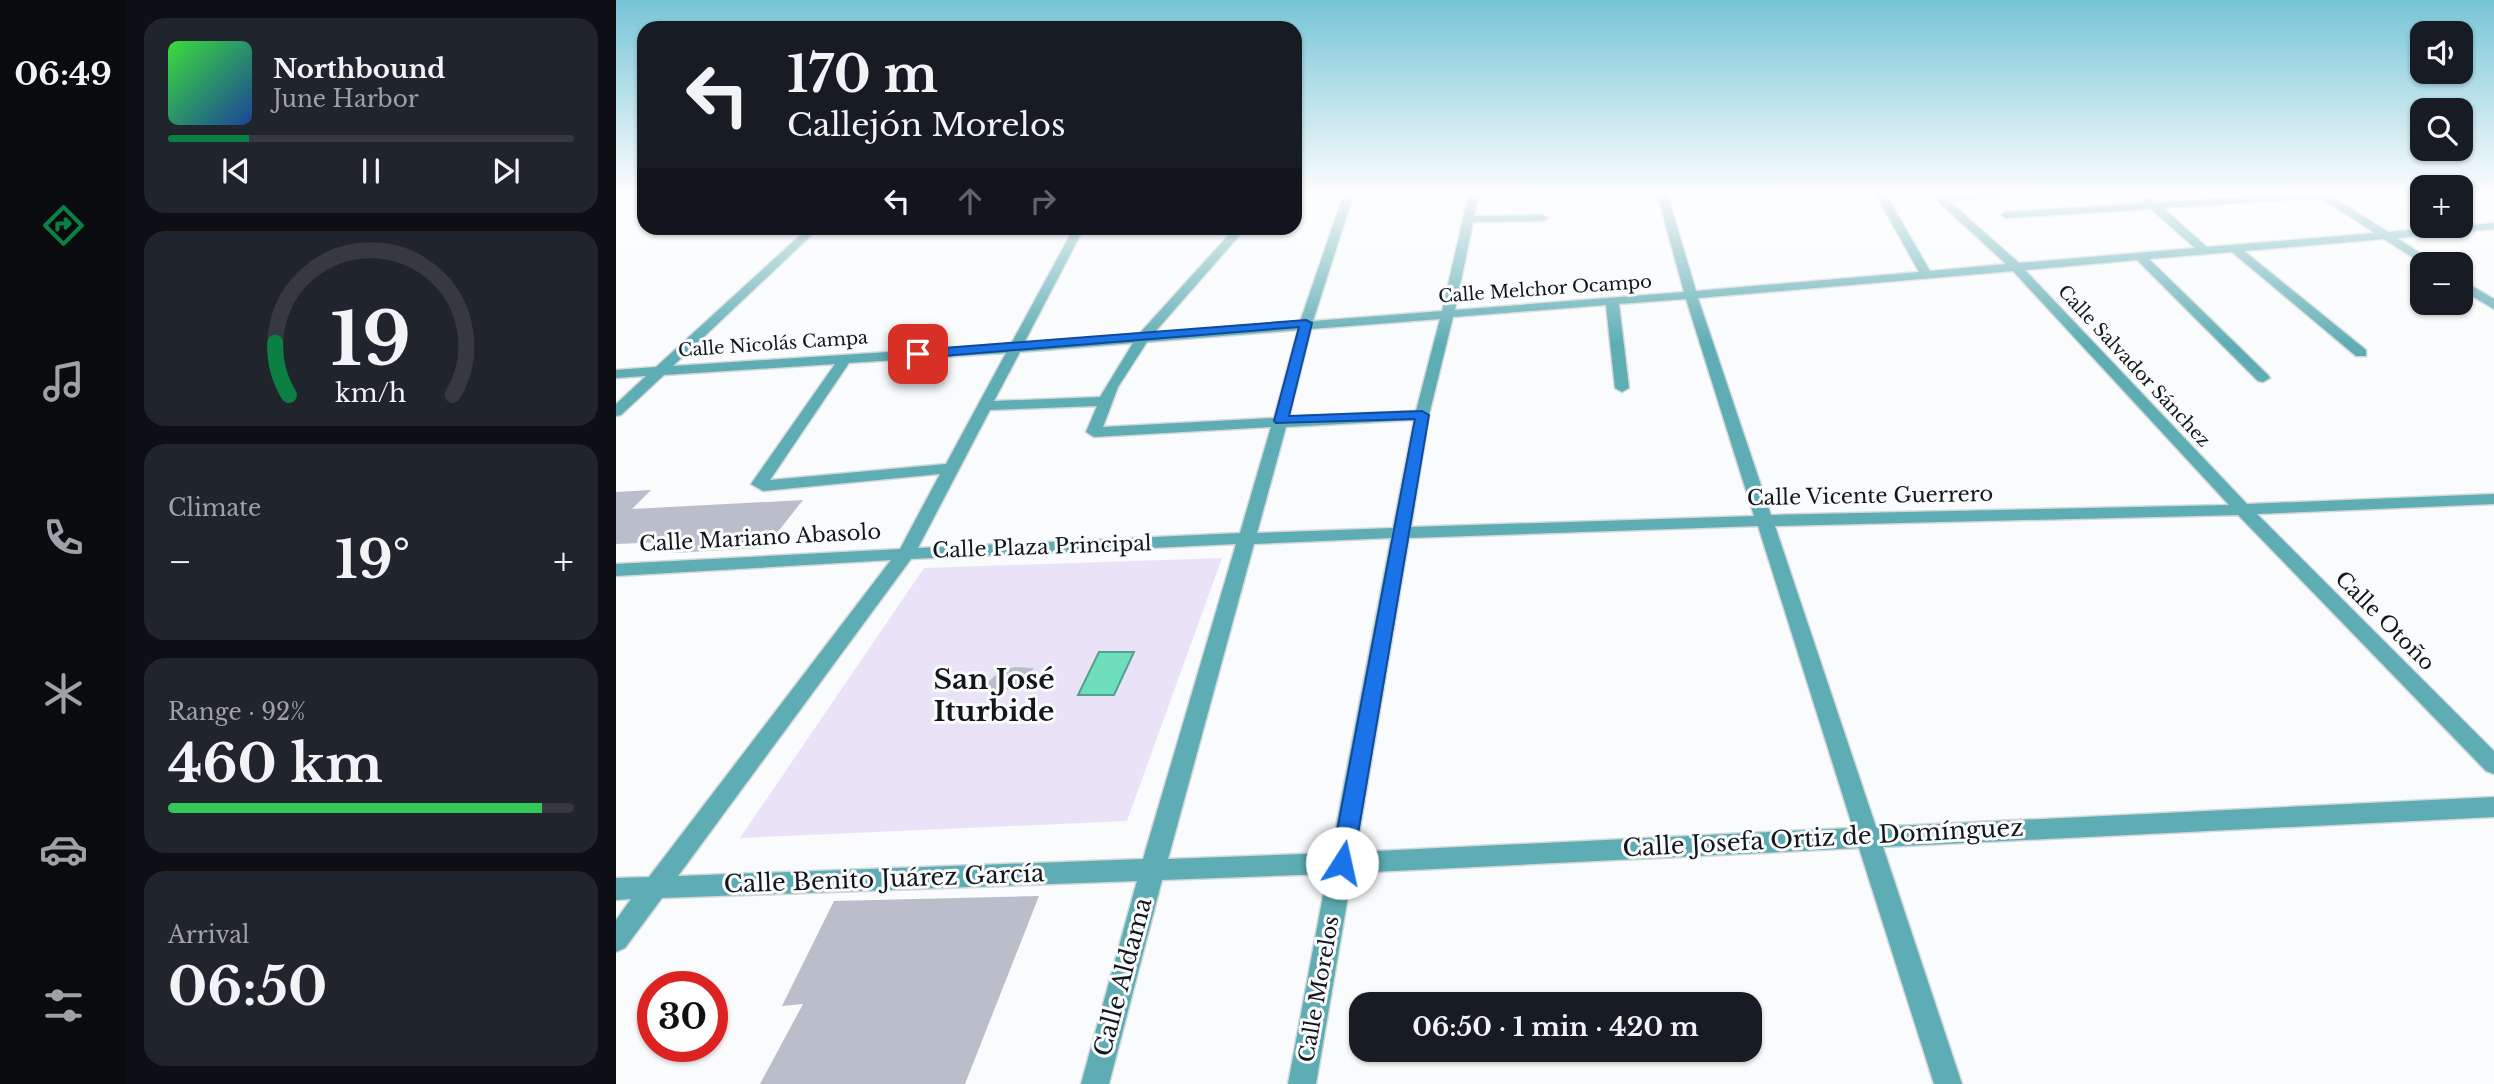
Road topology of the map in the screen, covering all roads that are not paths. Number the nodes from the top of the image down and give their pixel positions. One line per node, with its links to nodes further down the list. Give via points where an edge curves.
1 (797, 244): 26 (street)
2 (1071, 244): 23 (street)
3 (1227, 244): 22 (street)
4 (1332, 244): 21 (street)
5 (1463, 244): 20 (street, Calle Morelos)
6 (1676, 244): 17 (street)
7 (1909, 244): 15 (street)
8 (1990, 244): 14 (street, Calle Salvador Sánchez)
9 (2196, 244): 12 (street)
10 (2286, 244): 11 (street, Calle Melchor Ocampo)
11 (2234, 248): 12 (street, Calle Melchor Ocampo); 24 (street)
12 (2205, 251): 13 (street, Calle Melchor Ocampo)
13 (2139, 256): 14 (street, Calle Melchor Ocampo); 28 (street)
14 (2016, 267): 15 (street, Calle Melchor Ocampo); 37 (street, Calle Salvador Sánchez)
15 (1926, 274): 17 (street, Calle Melchor Ocampo)
16 (2473, 291): 19 (street)
17 (1691, 295): 18 (street, Calle Melchor Ocampo); 38 (street)
18 (1612, 301): 20 (street, Calle Melchor Ocampo); 29 (street)
19 (2494, 305)
20 (1448, 313): 21 (street, Calle Melchor Ocampo); 33 (street, Calle Morelos)
21 (1306, 323): 22 (street, Calle Melchor Ocampo); 34 (street)
22 (1143, 338): 23 (street, Calle Melchor Ocampo); 30 (street)
23 (1016, 348): 25 (street, Calle Nicolás Campa); 31 (street)
24 (2361, 353)
25 (845, 359): 26 (street, Calle Nicolás Campa); 35 (street, via 759,484)
26 (658, 371): 27 (street, Calle Nicolás Campa); 32 (street)
27 (616, 374)
28 (2263, 378)
29 (1622, 388)
30 (1106, 401): 31 (street); 34 (street, via 1094,432)
31 (985, 406): 35 (street)
32 (616, 412)
33 (1422, 415): 34 (street); 39 (street, Calle Morelos)
34 (1281, 421): 40 (street)
35 (953, 468): 41 (street)
36 (2494, 499): 37 (street, Calle Vicente Guerrero)
37 (2243, 510): 38 (street, Calle Vicente Guerrero); 43 (street, Calle Otoño)
38 (1765, 521): 39 (street, Calle Vicente Guerrero); 45 (street)
39 (1401, 532): 40 (street, Calle Vicente Guerrero); 46 (street, Calle Morelos)
40 (1248, 540): 41 (street, Calle Plaza Principal); 47 (street)
41 (907, 552): 42 (street, Calle Mariano Abasolo); 48 (street, Calle Plaza Principal)
42 (616, 570)
43 (2494, 765)
44 (2494, 807): 45 (street, Calle Josefa Ortiz de Domínguez)
45 (1867, 835): 46 (street, Calle Josefa Ortiz de Domínguez); 53 (street)
46 (1342, 863): 47 (street, Calle Josefa Ortiz de Domínguez); 52 (street, Calle Morelos)
47 (1152, 871): 48 (street, Calle Benito Juárez García); 51 (street, Calle Aldama)
48 (659, 886): 49 (street, Calle Benito Juárez García); 50 (street, Calle Plaza Principal)
49 (616, 889)
50 (616, 940)
51 (1095, 1084)
52 (1302, 1084)
53 (1948, 1084)

